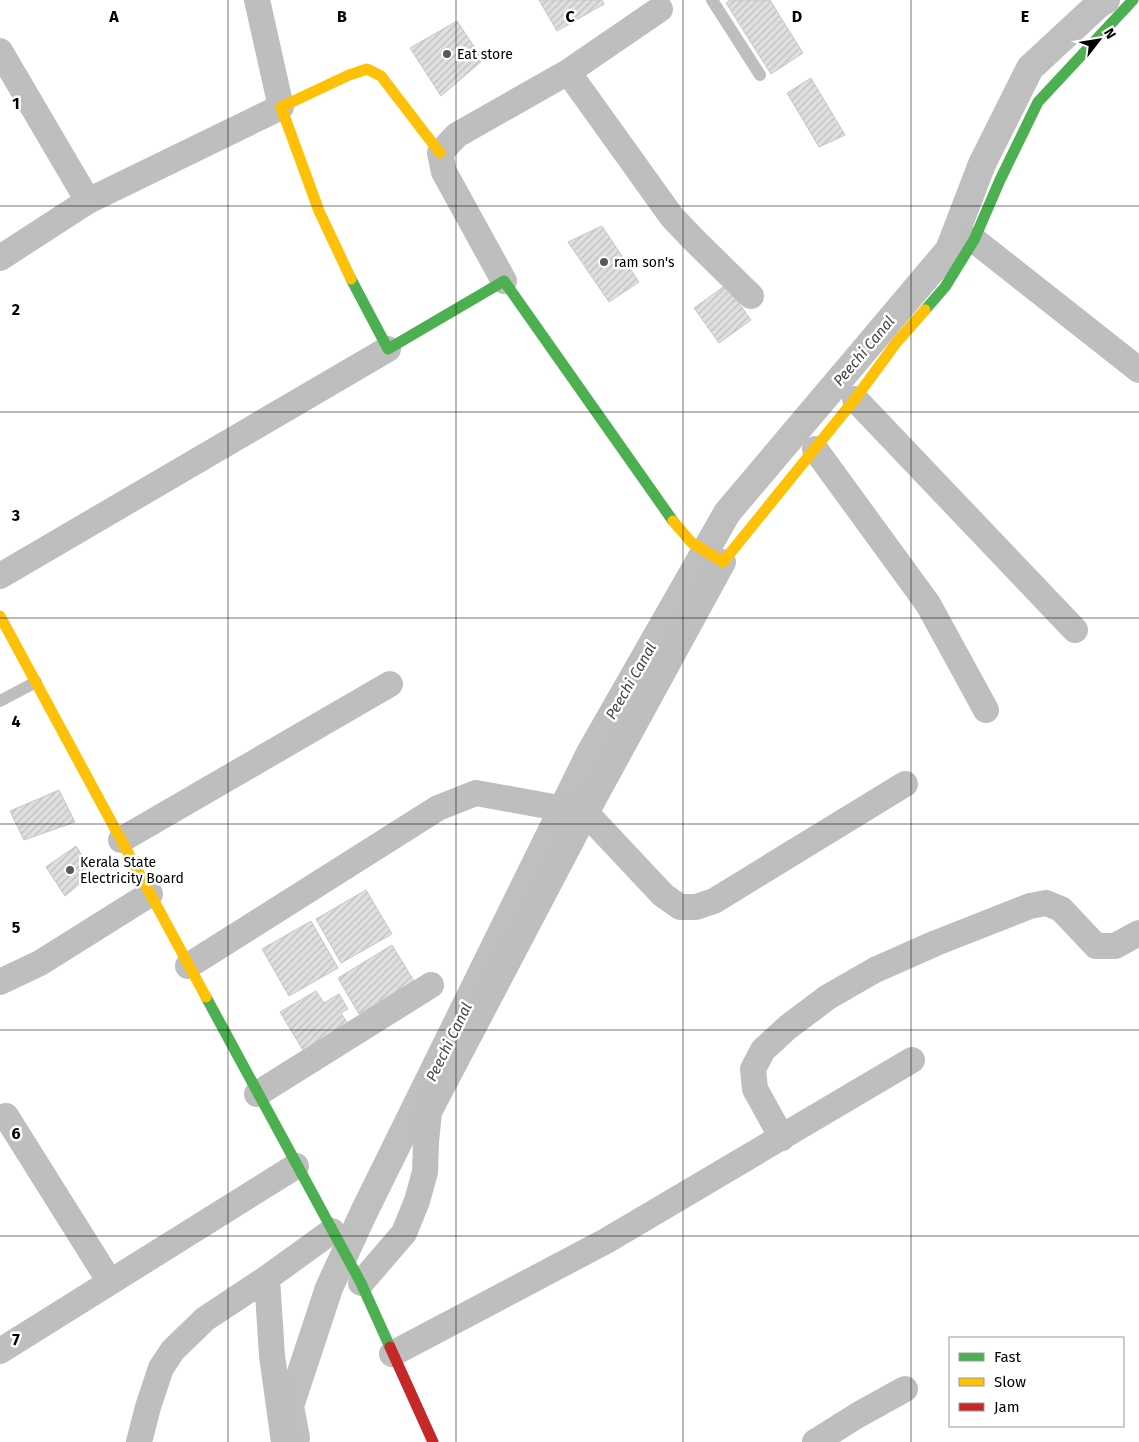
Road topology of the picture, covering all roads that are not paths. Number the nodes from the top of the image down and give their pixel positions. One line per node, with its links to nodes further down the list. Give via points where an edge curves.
1 (257, 0): 8 (street)
2 (712, 0): 7 (lane)
3 (1133, 0): 11 (street, via 1038,102)
4 (662, 3): 6 (street)
5 (0, 51): 10 (street)
6 (568, 72): 9 (street, via 457,135); 14 (street, via 672,217)
7 (760, 75)
8 (281, 107): 9 (street, via 367,69 381,76); 10 (street); 15 (street, via 319,211)
9 (440, 154): 13 (street, via 444,172)
10 (88, 201): 12 (street)
11 (974, 240): 16 (street); 17 (street, via 944,287 896,343)
12 (0, 258)
13 (504, 281): 15 (street); 19 (street, via 666,512 691,542)
14 (751, 296)
15 (388, 349): 20 (street)
16 (1139, 370)
17 (855, 400): 18 (street); 22 (street)
18 (815, 449): 19 (street); 26 (street, via 928,604)
19 (718, 559): 28 (street)
20 (0, 576)
21 (0, 616): 23 (street)
22 (1075, 630)
23 (36, 682): 25 (lane); 29 (street)
24 (390, 684): 29 (street)
25 (0, 701)
26 (986, 710)
27 (905, 784): 28 (street, via 714,901 696,907 680,907 663,895)
28 (586, 814): 32 (street, via 476,792 438,808); 41 (street, via 429,1112 426,1172 404,1233)
29 (121, 840): 30 (street)
30 (150, 894): 32 (street); 33 (street, via 40,963)
31 (1139, 933): 38 (street, via 1115,946 1096,946 1061,909 1046,903 1030,906 875,970 828,997 763,1050 753,1069 754,1090)
32 (188, 966): 36 (street)
33 (0, 982)
34 (431, 985): 36 (street)
35 (912, 1060): 38 (street)
36 (257, 1094): 39 (street)
37 (6, 1116): 43 (street)
38 (782, 1138): 45 (street, via 606,1241)
39 (296, 1166): 40 (street); 43 (street)
40 (336, 1239): 41 (street); 42 (street)
41 (356, 1275): 45 (street)
42 (267, 1278): 47 (street, via 205,1319 173,1350 161,1368); 48 (street, via 272,1356)
43 (110, 1282): 44 (street)
44 (0, 1351)
45 (392, 1354): 49 (street)
46 (905, 1389): 50 (street)
47 (139, 1442)
48 (284, 1442)
49 (433, 1442)
50 (815, 1442)

